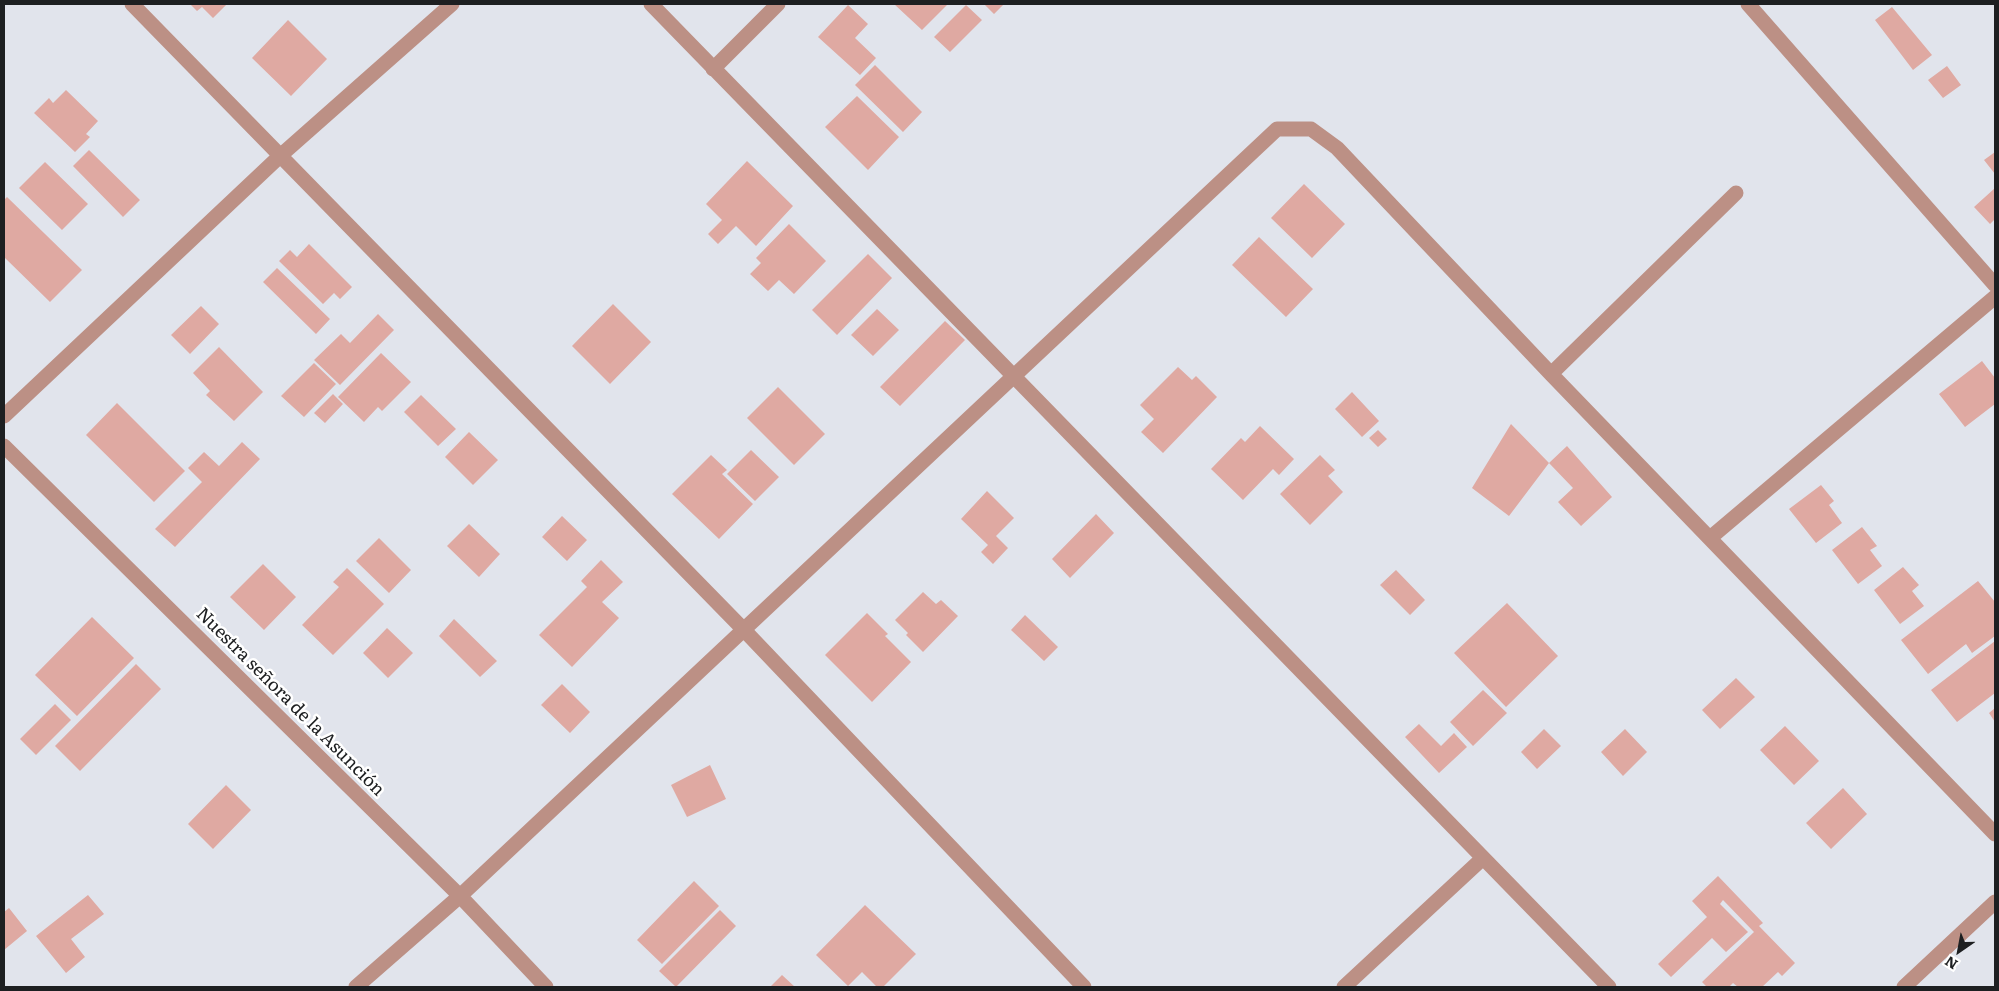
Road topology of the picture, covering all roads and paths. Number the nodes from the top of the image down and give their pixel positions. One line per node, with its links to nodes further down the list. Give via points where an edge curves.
1 (132, 4): 7 (street)
2 (452, 4): 7 (street)
3 (651, 4): 6 (street)
4 (778, 4): 6 (street)
5 (1748, 4): 9 (street)
6 (713, 69): 12 (street)
7 (280, 156): 13 (street); 16 (street)
8 (1736, 193): 11 (street)
9 (1995, 285)
10 (1995, 297): 15 (street)
11 (1551, 374): 12 (street, via 1337,148 1311,129 1277,129); 15 (street)
12 (1016, 377): 16 (street); 18 (street)
13 (4, 416)
14 (4, 446): 19 (street, Nuestra señora de la Asunción)
15 (1710, 538): 17 (street)
16 (745, 631): 19 (street); 23 (street)
17 (1995, 834)
18 (1483, 858): 24 (street); 25 (street)
19 (460, 896): 21 (street); 22 (street, Nuestra señora de la Asunción)
20 (1995, 902): 26 (street)
21 (356, 987)
22 (546, 987)
23 (1084, 987)
24 (1344, 987)
25 (1610, 987)
26 (1904, 987)

